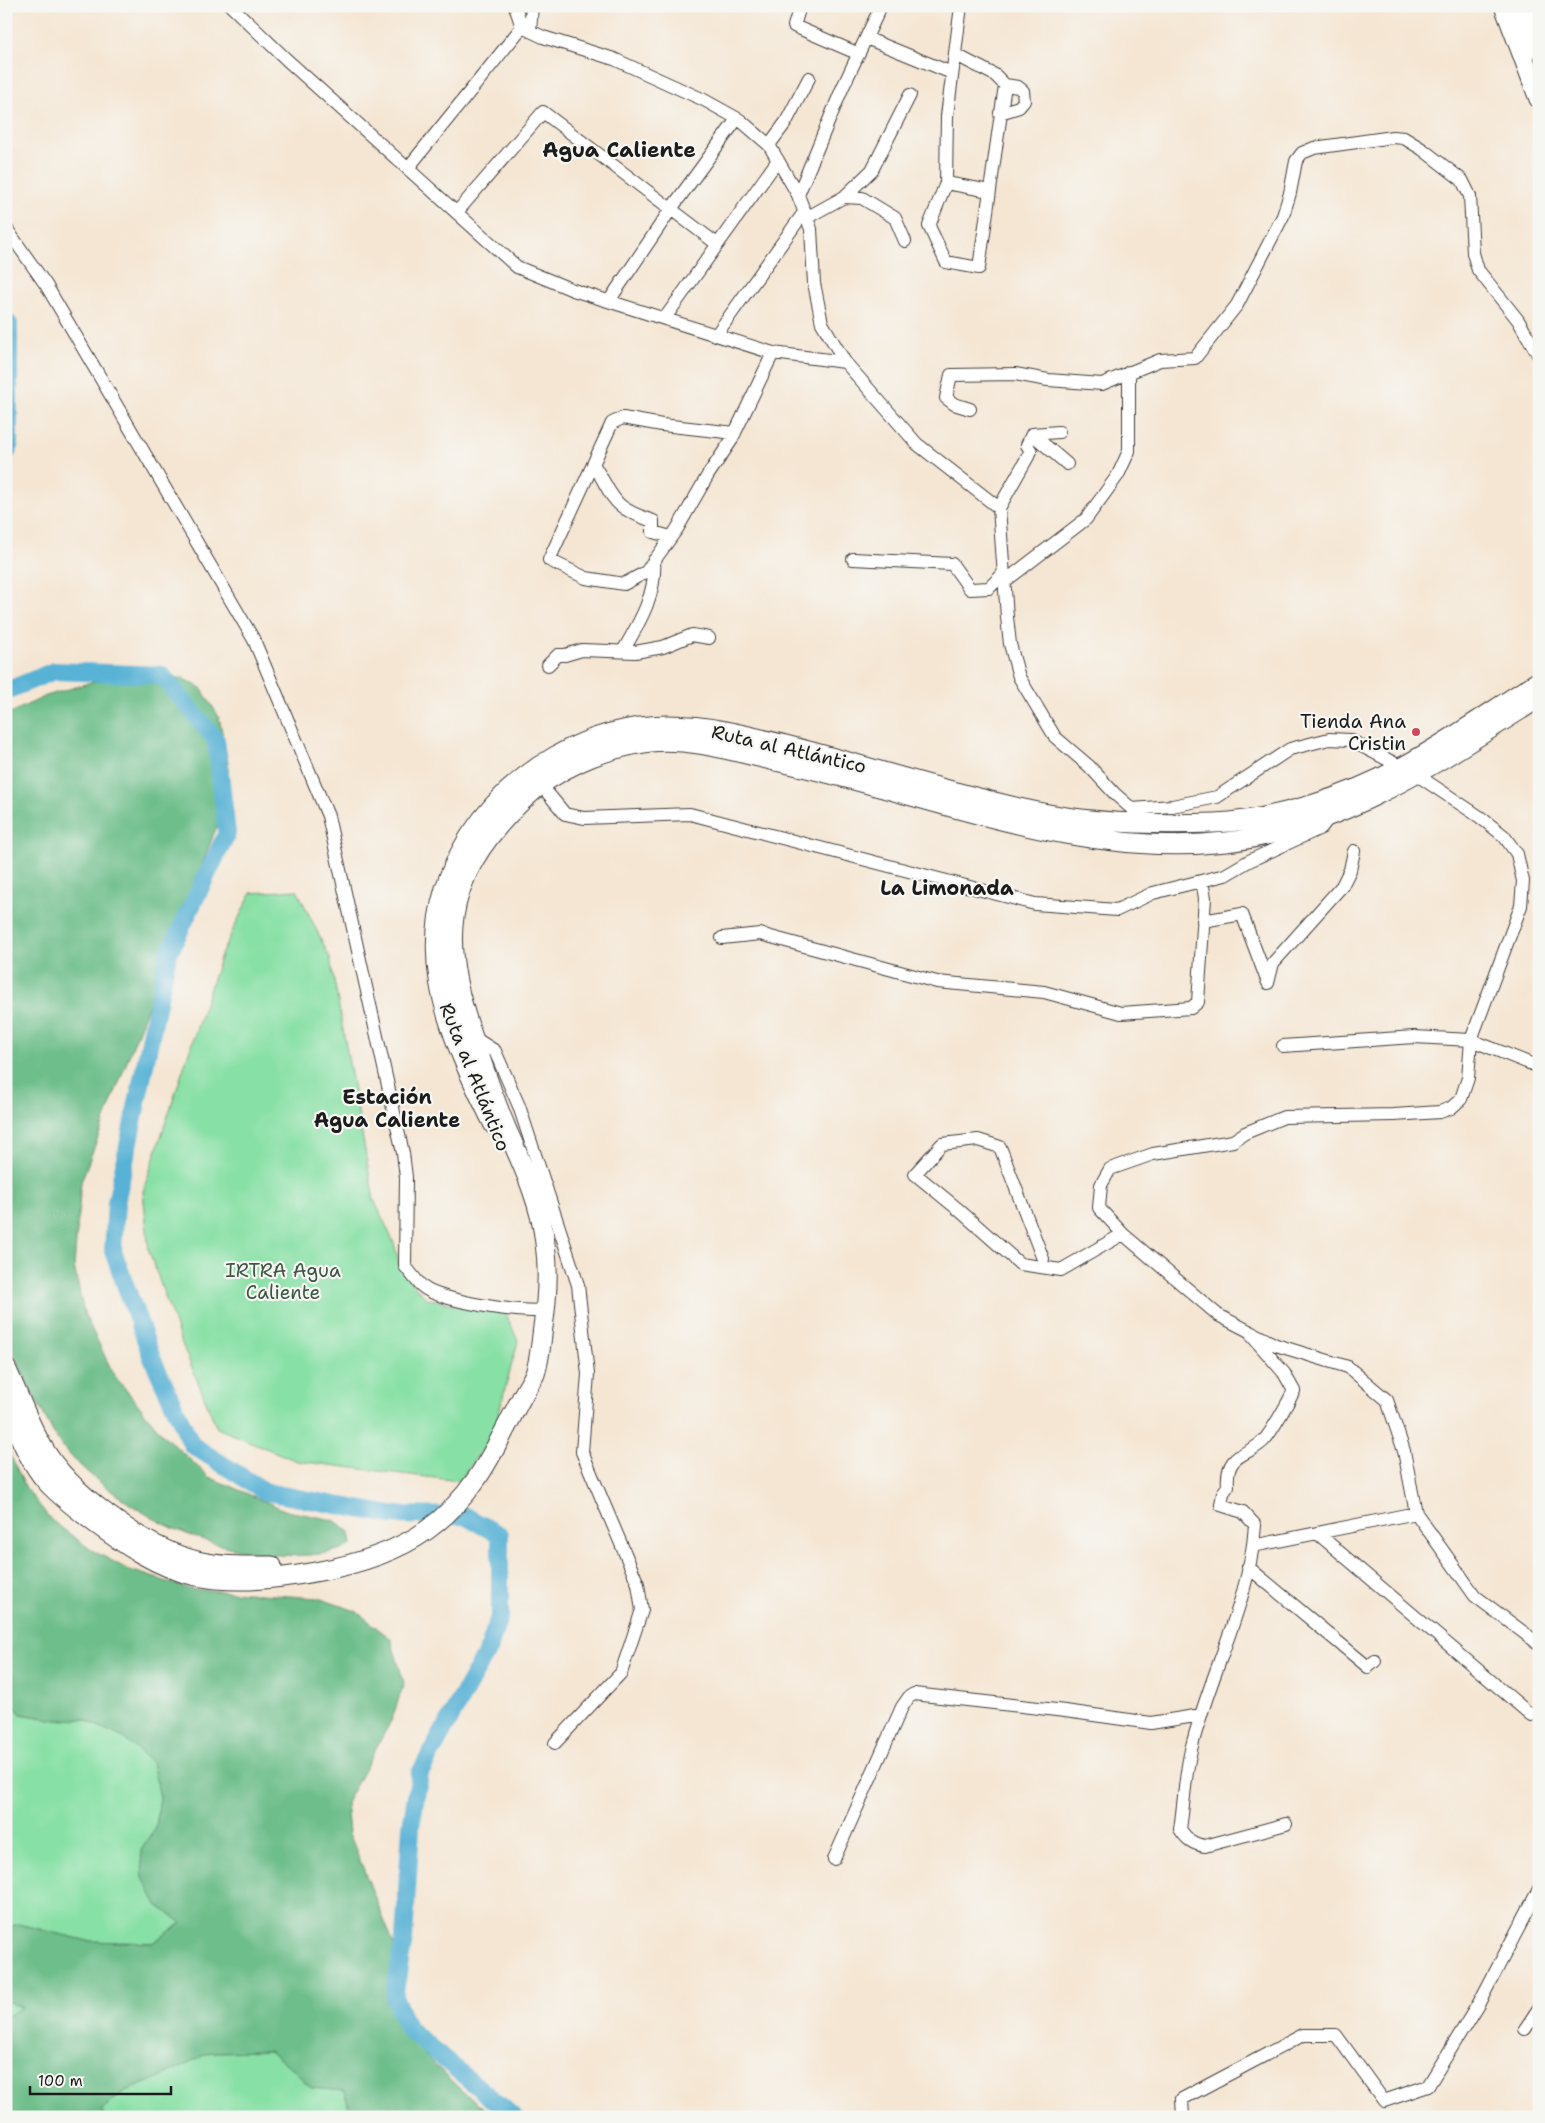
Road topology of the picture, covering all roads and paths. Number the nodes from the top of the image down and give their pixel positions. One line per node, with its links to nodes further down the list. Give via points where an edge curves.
1 (231, 6): 24 (street)
2 (515, 6): 10 (street)
3 (532, 6): 10 (street)
4 (800, 6): 13 (street, via 794,26)
5 (881, 6): 11 (street)
6 (961, 6): 14 (street)
7 (1504, 6): 19 (highway)
8 (1511, 6): 9 (highway, via 1520,29 1524,29)
9 (1526, 11): 12 (highway)
10 (526, 29): 21 (street, via 614,59 704,100); 24 (street)
11 (866, 38): 13 (street); 15 (street)
12 (1539, 49)
13 (859, 54): 27 (street)
14 (956, 55): 15 (street); 17 (street, via 995,75)
15 (952, 73): 25 (street, via 947,116)
16 (808, 78): 22 (street, via 786,122)
17 (1005, 85): 20 (street); 20 (street, via 1023,91 1024,101 1019,107)
18 (910, 95): 28 (street, via 872,170)
19 (1539, 99)
20 (1000, 113): 26 (street)
21 (737, 119): 22 (street); 29 (street)
22 (769, 145): 23 (street)
23 (778, 160): 27 (street); 34 (street)
24 (408, 168): 30 (street)
25 (946, 183): 26 (street); 26 (street, via 929,226 946,262 979,268)
26 (990, 191)
27 (798, 195): 31 (street)
28 (844, 197): 31 (street); 33 (street, via 862,198 896,218)
29 (671, 209): 30 (street, via 543,112); 34 (street); 35 (street)
30 (456, 212): 35 (street, via 517,267)
31 (806, 214): 37 (street); 40 (street, via 811,229 814,283 822,323)
32 (6, 228): 71 (street, via 46,285 254,640 328,816 403,1153 406,1177 405,1266 424,1288 444,1298)
33 (905, 241)
34 (718, 244): 36 (street)
35 (609, 301): 36 (street)
36 (665, 318): 37 (street)
37 (716, 335): 38 (street)
38 (773, 353): 40 (street); 44 (street)
39 (1539, 356): 41 (street, via 1518,320 1478,270 1473,253 1470,196 1462,180 1422,149 1404,138 1393,137 1314,148 1302,153 1296,161 1283,216 1237,306 1195,358 1160,360)
40 (845, 362): 48 (street, via 918,444)
41 (1129, 372): 42 (street, via 1102,384 1015,374 951,375 946,398); 52 (street, via 1129,451 1118,475 1086,519)
42 (970, 409)
43 (1059, 432): 45 (street)
44 (735, 433): 46 (street, via 623,418 612,423); 49 (street)
45 (1032, 434): 47 (street); 48 (street, via 1027,445 1031,451)
46 (593, 464): 49 (street, via 614,501 627,512 652,521 652,532); 51 (street, via 549,560 586,578 624,584 646,572)
47 (1067, 464)
48 (999, 508): 52 (street)
49 (671, 537): 51 (street)
50 (853, 559): 52 (street, via 952,564 970,589 989,588)
51 (654, 560): 54 (street, via 656,576 649,603)
52 (1004, 578): 58 (street, via 1010,644 1019,677 1055,737 1132,809 1172,806 1217,797 1290,749 1329,738 1350,740)
53 (709, 638): 54 (street, via 692,634 663,647)
54 (622, 651): 55 (street, via 582,650 558,655)
55 (548, 665)
56 (1539, 681): 58 (highway, Ruta al Atlántico)
57 (1539, 698): 58 (highway, Ruta al Atlántico)
58 (1410, 771): 60 (highway, Ruta al Atlántico); 66 (street, via 1480,817 1504,836 1517,854 1523,882 1521,906); 71 (highway, Ruta al Atlántico, via 1270,815 1215,823 1143,823 1097,821 1039,812 719,730 667,725 621,730 594,737 540,765 481,819 457,856 442,892 435,952 438,987 448,1018 525,1198 536,1240)
59 (541, 785): 60 (highway, Ruta al Atlántico, via 558,772 602,752 651,742 687,742 825,771 1039,828 1137,844 1227,842 1281,831); 62 (street, via 565,814 584,818 690,814 1035,904 1117,910 1153,893); 65 (highway, Ruta al Atlántico, via 495,828 470,865 460,889 452,921 453,964 460,1001)
60 (1331, 815): 62 (street, via 1321,828 1225,875)
61 (1354, 851): 63 (street, via 1342,886 1273,963 1268,983 1242,914)
62 (1202, 881): 63 (street, via 1205,898)
63 (1203, 921): 64 (street, via 1198,1002 1191,1008 1121,1013 1044,992 938,982 760,934)
64 (722, 938)
65 (472, 1037): 71 (highway, Ruta al Atlántico, via 536,1201 545,1242); 84 (street, via 495,1051 519,1106 578,1285 588,1374 582,1452 638,1584 642,1610 620,1673)
66 (1471, 1040): 67 (street, via 1414,1037); 68 (street); 69 (street, via 1468,1078 1461,1099 1440,1112 1284,1118 1233,1141 1153,1154 1110,1169 1100,1186 1099,1208)
67 (1283, 1046)
68 (1539, 1067)
69 (1122, 1234): 70 (street, via 1061,1270 1020,1264 915,1174 942,1144 978,1140 1000,1147); 72 (street, via 1218,1315)
70 (1043, 1259)
71 (541, 1311): 79 (highway, Ruta al Atlántico, via 534,1375 480,1476 455,1505 429,1529 404,1544 343,1566)
72 (1246, 1330): 75 (street, via 1276,1345 1348,1367 1388,1400 1404,1451); 77 (street, via 1284,1373 1294,1391 1264,1440 1236,1457 1227,1476 1228,1486 1223,1492 1222,1505 1243,1512 1255,1525)
73 (6, 1368): 79 (highway, Ruta al Atlántico, via 41,1445 88,1500 110,1518 152,1542 195,1560 223,1565 282,1566)
74 (6, 1407): 79 (highway, Ruta al Atlántico, via 28,1454 47,1482 127,1545 194,1576 250,1579)
75 (1416, 1513): 76 (street); 80 (street, via 1474,1596)
76 (1317, 1533): 77 (street); 83 (street)
77 (1254, 1546): 78 (street)
78 (1248, 1567): 81 (street, via 1368,1667); 82 (street)
79 (315, 1572)
80 (1539, 1644)
81 (1375, 1661)
82 (1201, 1715): 85 (street, via 1190,1751 1180,1829 1185,1837 1194,1844 1205,1846); 86 (street, via 1151,1723 914,1694 902,1707)
83 (1531, 1716)
84 (555, 1743)
85 (1286, 1824)
86 (834, 1859)
87 (1539, 1889): 90 (street, via 1479,2003 1428,2086 1384,2100 1336,2035 1303,2035 1182,2099)
88 (1539, 2008): 89 (street)
89 (1525, 2029)
90 (1183, 2117)

